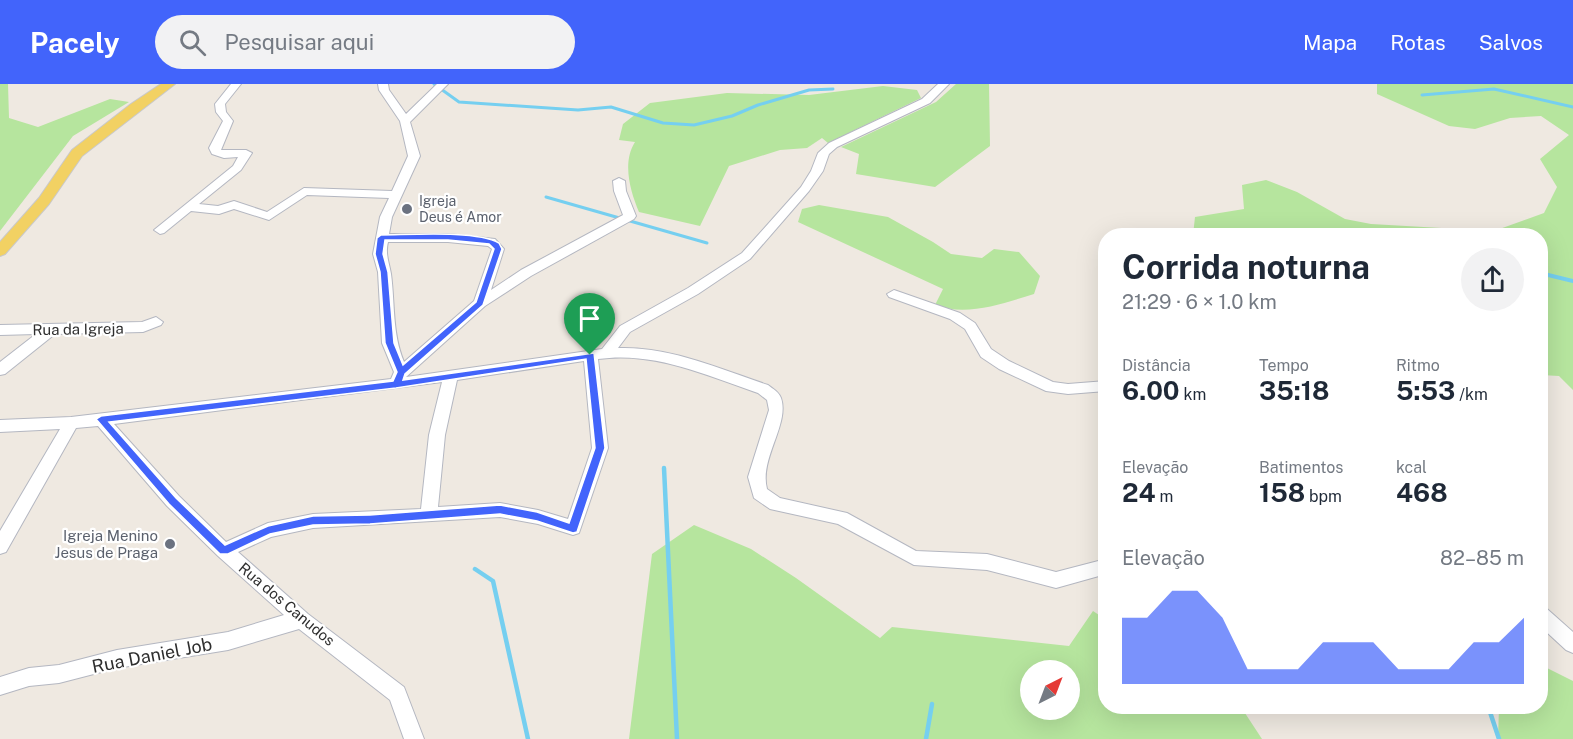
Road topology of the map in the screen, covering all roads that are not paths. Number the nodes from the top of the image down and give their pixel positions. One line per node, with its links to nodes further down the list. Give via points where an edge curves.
1 (169, 84): 12 (main road, via 78,153 44,201)
2 (236, 84): 9 (street, via 220,104 228,121 215,148 224,155 246,153 246,157)
3 (383, 84): 6 (street)
4 (443, 84): 6 (street)
5 (944, 84): 18 (street, via 926,101 832,145 805,189 746,256 625,329)
6 (405, 121): 8 (street, via 414,156)
7 (619, 181): 14 (street, via 630,216)
8 (396, 195): 9 (street, via 304,191 269,216 234,204 219,210); 11 (street)
9 (191, 207): 10 (street)
10 (160, 230)
11 (381, 238): 14 (street, via 448,238 496,245); 21 (street, via 379,254 389,343)
12 (0, 251)
13 (894, 294): 22 (street, via 956,316 970,326 986,353 1051,387)
14 (480, 303): 21 (street)
15 (156, 322): 16 (street, Rua da Igreja, via 143,327)
16 (52, 329): 17 (street, Rua da Igreja); 19 (street)
17 (0, 330)
18 (598, 354): 20 (street); 26 (street, via 600,448 573,528 500,510); 29 (street, via 640,352 682,361 763,389 774,398 776,410 756,477 760,493 776,504 841,518 914,558 987,562 1056,580)
19 (0, 370)
20 (451, 376): 21 (street); 26 (street, via 437,435)
21 (399, 378): 23 (street)
22 (1098, 387)
23 (101, 419): 24 (street); 28 (street, Rua dos Canudos, via 172,501)
24 (71, 423): 25 (street); 27 (street)
25 (0, 426)
26 (429, 515): 28 (street, via 313,520 268,530)
27 (0, 547)
28 (224, 551): 30 (street, Rua dos Canudos)
29 (1098, 568)
30 (302, 620): 33 (street, Rua Daniel Job, via 228,641 117,659); 34 (street, Rua dos Canudos, via 397,694)
31 (1548, 621): 32 (street)
32 (1573, 644)
33 (0, 686)
34 (414, 739)

